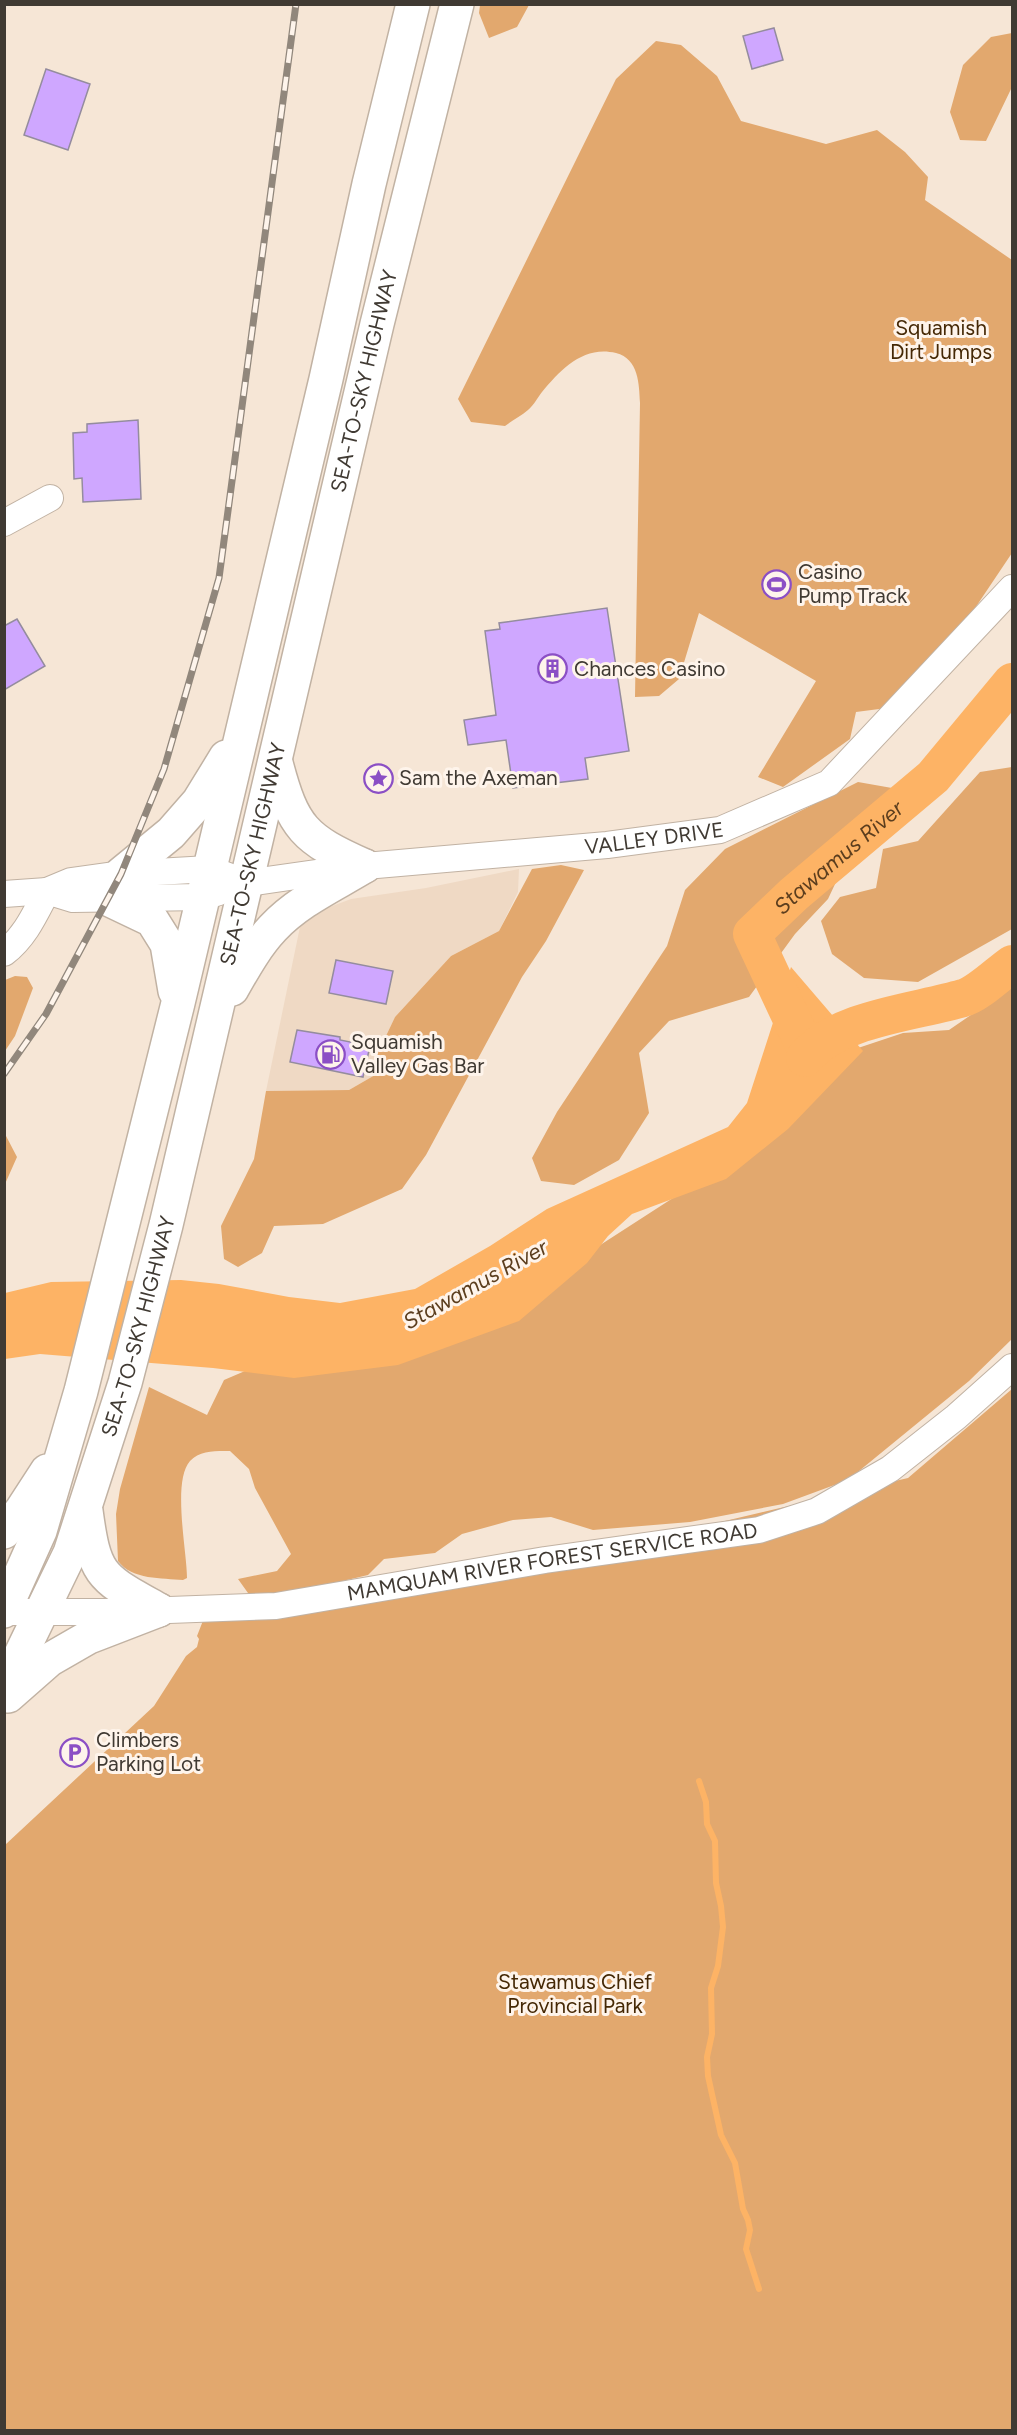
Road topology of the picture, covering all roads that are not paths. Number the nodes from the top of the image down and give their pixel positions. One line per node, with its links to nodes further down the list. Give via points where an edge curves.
1 (413, 4): 6 (highway, SEA-TO-SKY HIGHWAY)
2 (457, 4): 7 (highway, SEA-TO-SKY HIGHWAY, via 377,324)
3 (50, 498): 4 (street)
4 (4, 522)
5 (1012, 588): 8 (street, VALLEY DRIVE, via 829,783 720,830 607,845)
6 (242, 730): 9 (highway, SEA-TO-SKY HIGHWAY); 11 (highway, via 199,801)
7 (276, 762): 8 (highway, via 286,801 299,826 330,850); 10 (highway, SEA-TO-SKY HIGHWAY)
8 (365, 866): 10 (street, VALLEY DRIVE); 16 (highway, via 305,901 273,927 247,961)
9 (206, 883): 10 (street, VALLEY DRIVE); 11 (street); 15 (highway, SEA-TO-SKY HIGHWAY)
10 (247, 883): 16 (highway, SEA-TO-SKY HIGHWAY)
11 (115, 887): 12 (street, via 73,899); 15 (highway, via 152,920 167,944)
12 (47, 891): 13 (street); 14 (street, via 28,928)
13 (4, 894)
14 (4, 953)
15 (178, 1003): 18 (highway, SEA-TO-SKY HIGHWAY)
16 (213, 1028): 19 (highway, SEA-TO-SKY HIGHWAY, via 125,1383)
17 (1012, 1367): 21 (street, MAMQUAM RIVER FOREST SERVICE ROAD, via 890,1469 817,1510 759,1530 545,1560 276,1606)
18 (70, 1434): 20 (highway); 22 (highway, SEA-TO-SKY HIGHWAY, via 40,1531)
19 (85, 1509): 21 (highway, via 91,1548 101,1571 107,1579); 23 (highway, SEA-TO-SKY HIGHWAY)
20 (4, 1532)
21 (159, 1610): 23 (street, MAMQUAM RIVER FOREST SERVICE ROAD); 25 (highway, via 89,1637 49,1660)
22 (4, 1611): 23 (street, MAMQUAM RIVER FOREST SERVICE ROAD)
23 (44, 1611): 24 (highway, SEA-TO-SKY HIGHWAY)
24 (4, 1689)
25 (4, 1700)

